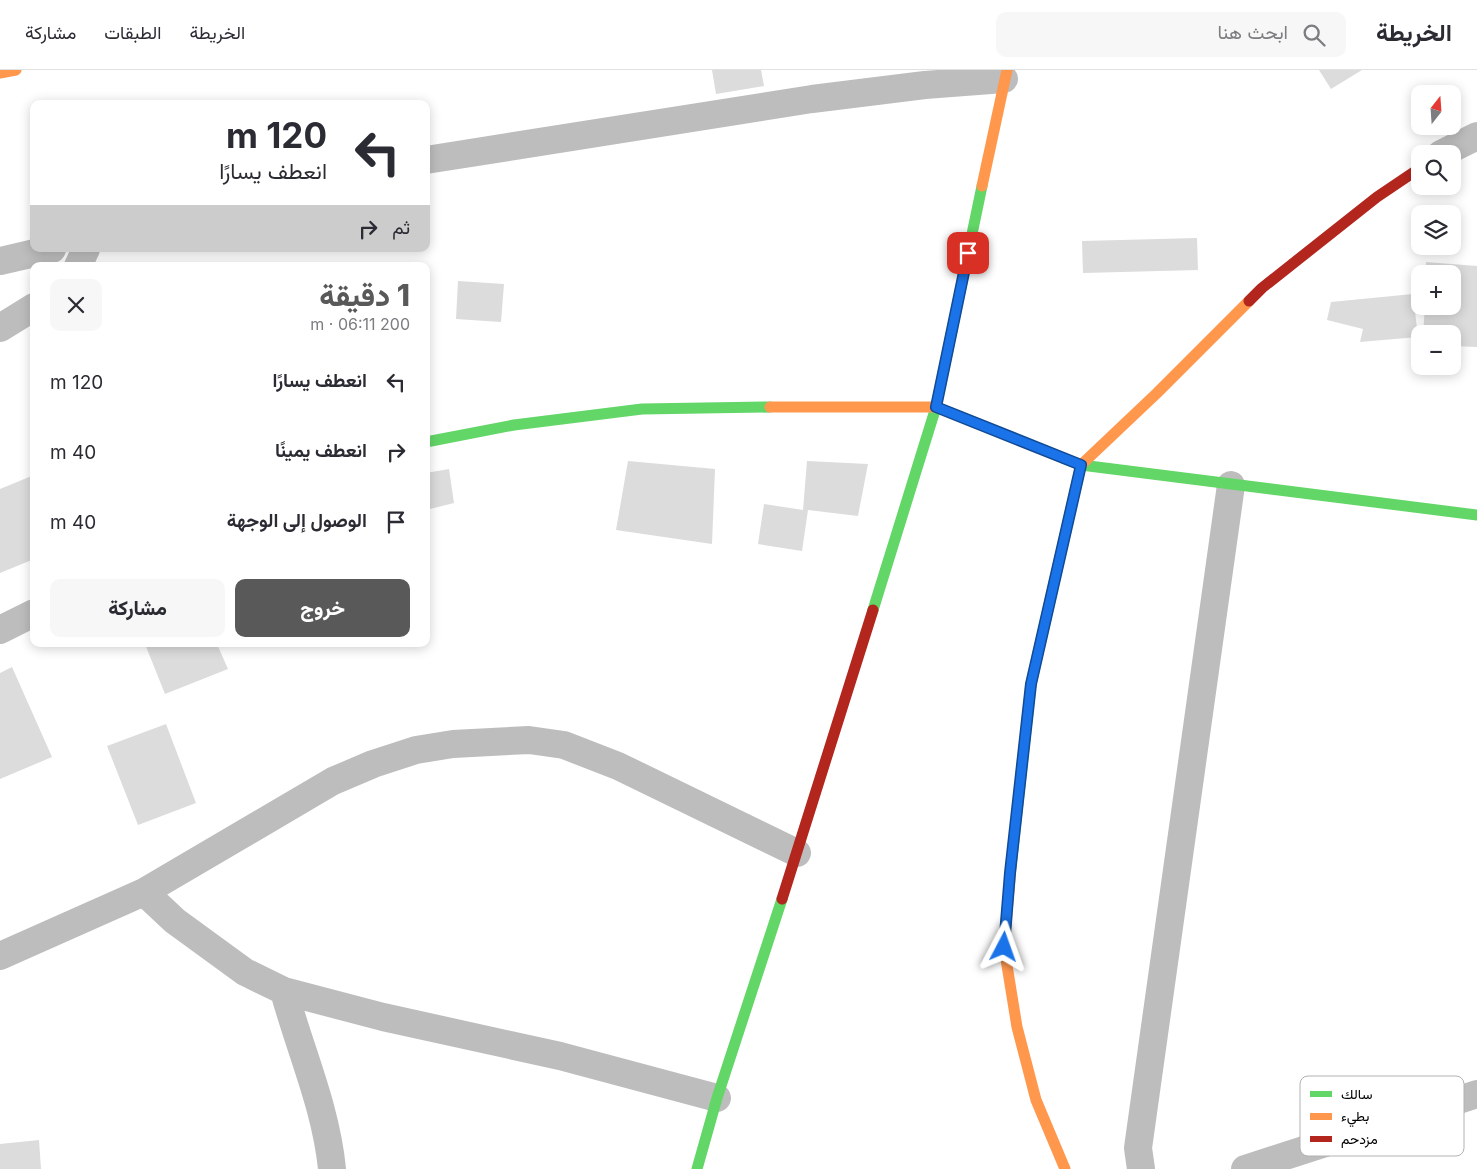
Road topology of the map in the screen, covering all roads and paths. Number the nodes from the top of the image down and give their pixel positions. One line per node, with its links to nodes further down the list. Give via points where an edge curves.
1 (16, 70): 2 (main road)
2 (0, 73)
3 (1005, 75): 6 (street, via 812,98); 12 (main road)
4 (1477, 136): 5 (street)
5 (1459, 145)
6 (430, 159)
7 (1411, 174): 14 (main road, via 1262,288)
8 (39, 252): 9 (street)
9 (0, 261)
10 (30, 309): 11 (street)
11 (0, 328)
12 (936, 407): 13 (main road, via 642,409 514,424); 14 (main road); 19 (main road)
13 (430, 441)
14 (1081, 465): 15 (main road); 29 (main road, via 1031,684 1004,947 1017,1027 1036,1100)
15 (1230, 485): 16 (main road); 30 (street, via 1138,1148)
16 (1477, 515)
17 (30, 615): 18 (street)
18 (0, 630)
19 (797, 853): 20 (street, via 618,766 564,745 529,740 453,744 373,764 333,781); 24 (main road)
20 (144, 892): 21 (street); 22 (street, via 175,921 245,972)
21 (0, 956)
22 (284, 991): 24 (street, via 392,1020 560,1056); 27 (street, via 308,1065)
23 (1477, 1094): 25 (street)
24 (717, 1098): 28 (main road)
25 (1464, 1098)
26 (1300, 1151): 31 (street)
27 (332, 1169)
28 (697, 1169)
29 (1065, 1169)
30 (1141, 1169)
31 (1244, 1169)

